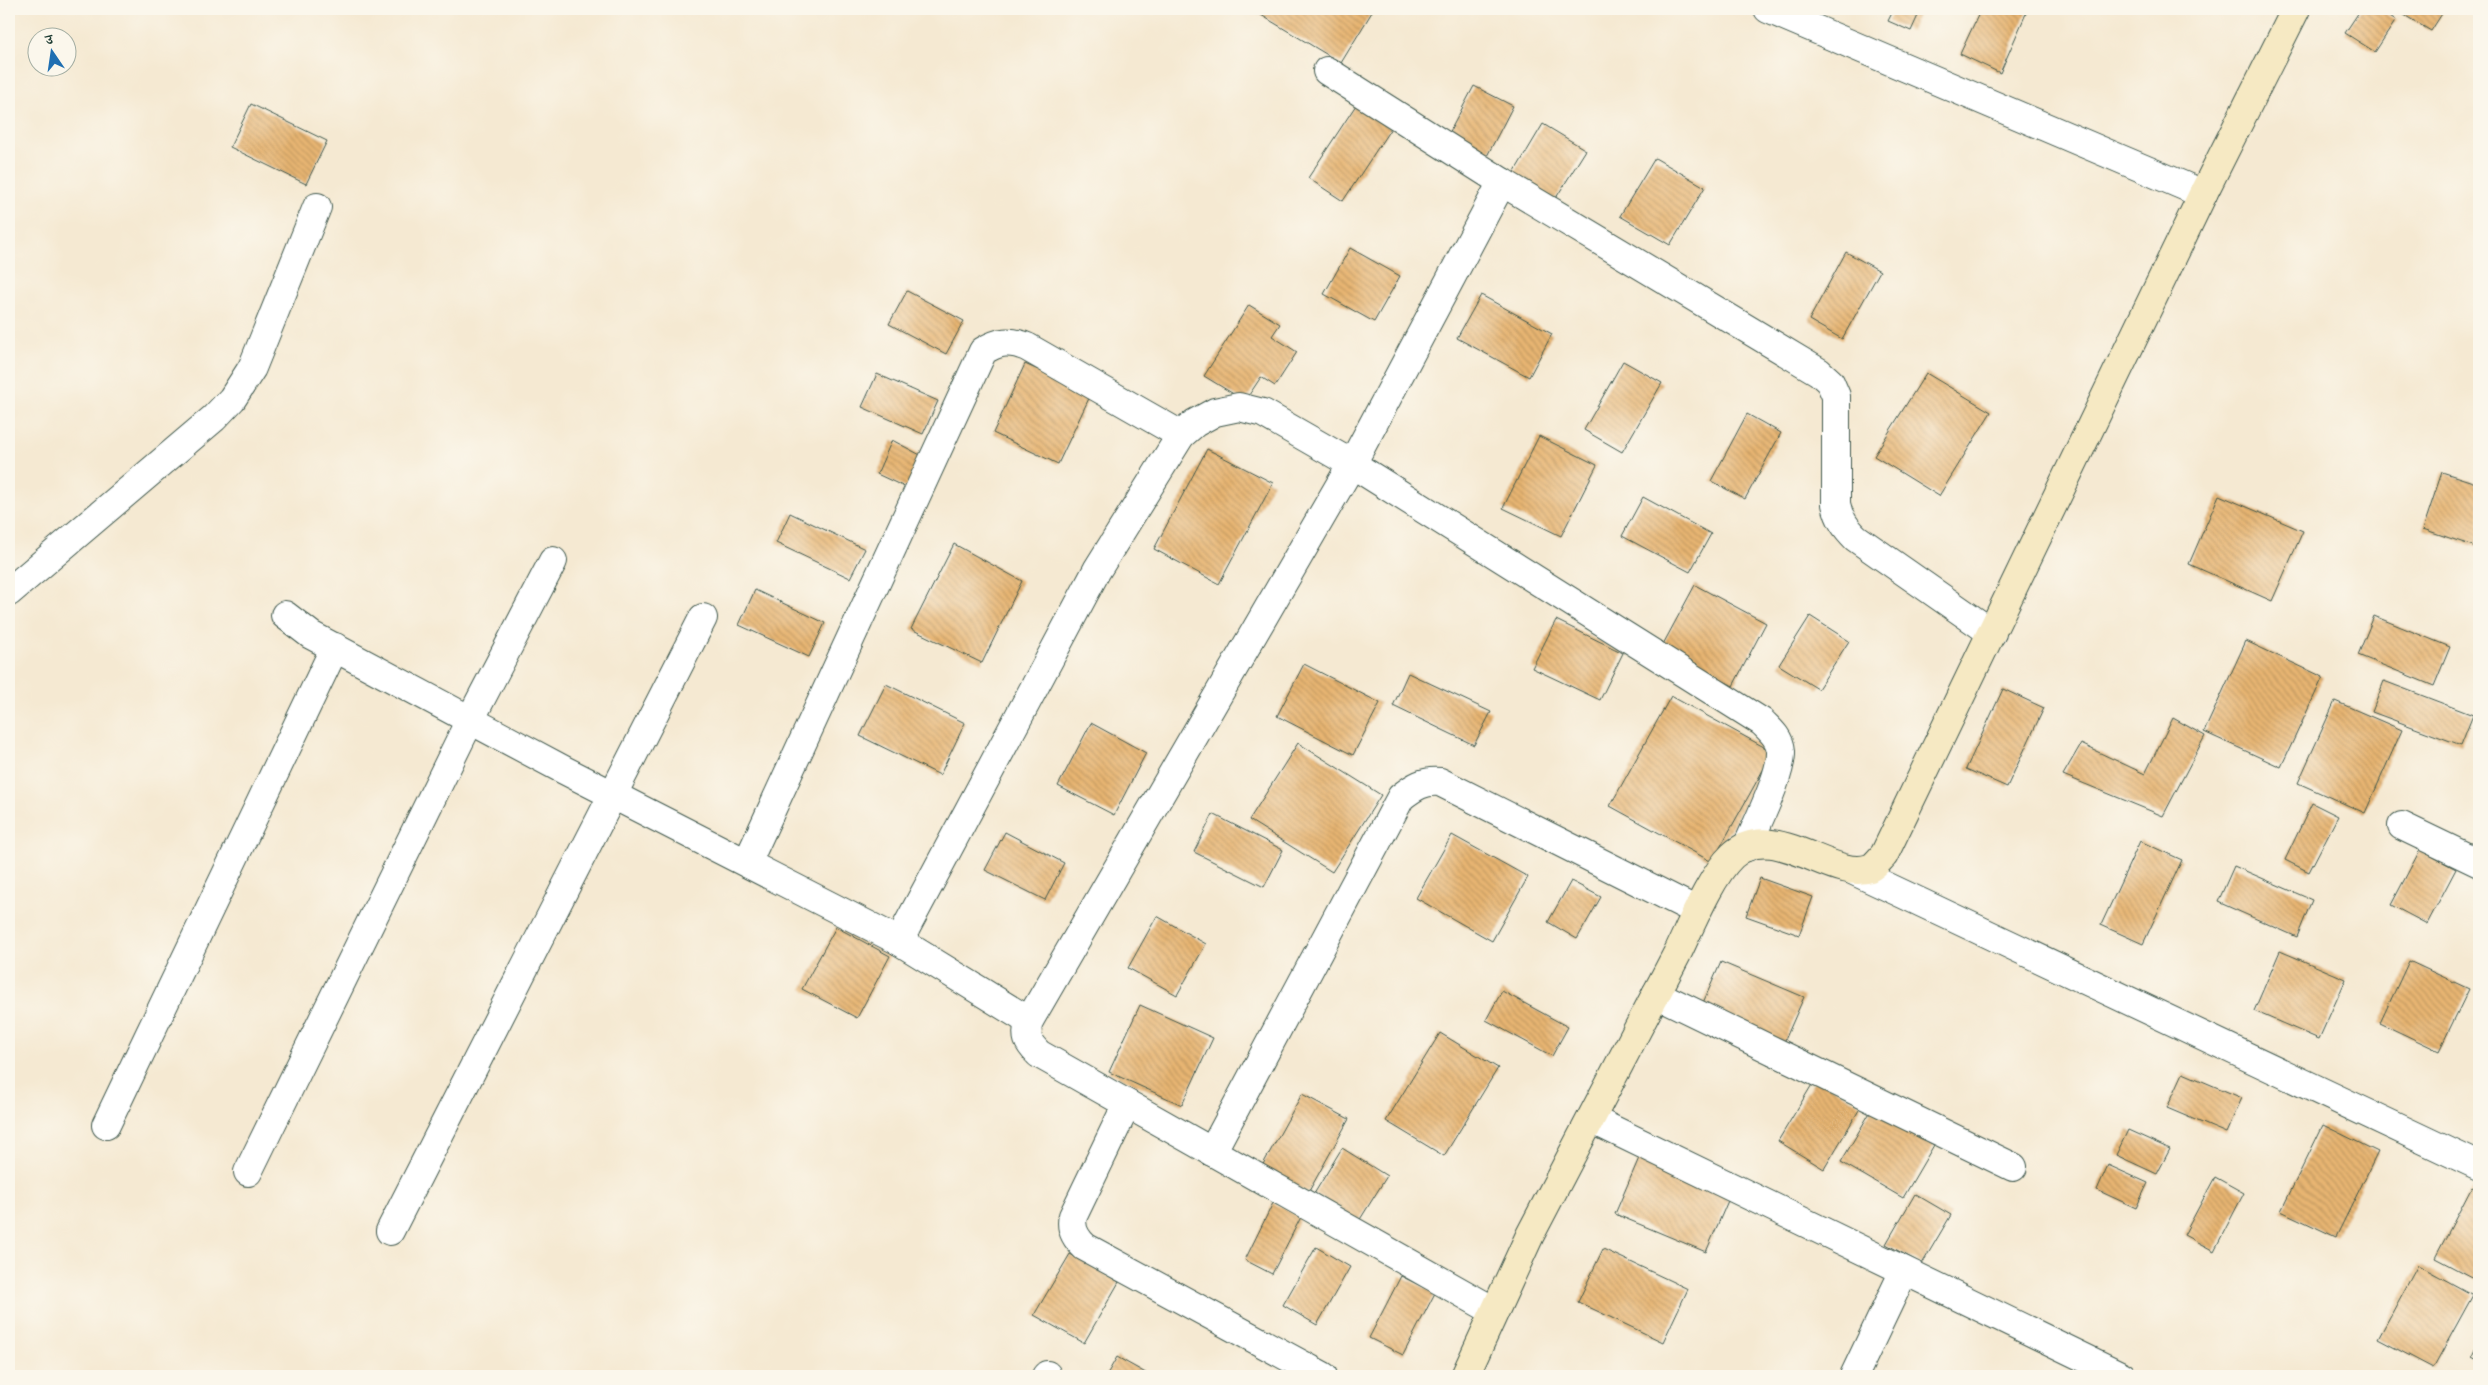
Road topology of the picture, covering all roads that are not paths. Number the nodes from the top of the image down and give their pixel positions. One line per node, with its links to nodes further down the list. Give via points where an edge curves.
1 (1768, 9): 5 (street)
2 (2296, 9): 5 (street)
3 (1327, 71): 4 (street)
4 (1502, 182): 8 (street); 13 (street, via 1698,298 1819,372 1830,382 1836,396 1838,415 1836,504 1845,527)
5 (2204, 194): 13 (street)
6 (317, 207): 10 (street, via 252,368 232,399 214,418)
7 (1181, 435): 8 (street, via 1215,412 1238,407 1263,413); 19 (street, via 1027,347 1014,342 996,343 983,351); 23 (street, via 1097,570)
8 (1352, 464): 18 (street, via 1762,722 1776,735 1781,750 1778,769); 25 (street)
9 (553, 561): 15 (street)
10 (9, 592)
11 (285, 615): 14 (street, via 298,628)
12 (703, 618): 16 (street)
13 (1992, 633): 21 (street, via 1884,855 1871,868)
14 (335, 647): 15 (street); 28 (street)
15 (470, 720): 16 (street); 32 (street)
16 (613, 794): 19 (street); 33 (street)
17 (2402, 826): 20 (street)
18 (1747, 847): 21 (street, via 1777,844); 22 (street, via 1733,856)
19 (747, 863): 23 (street)
20 (2479, 863)
21 (1852, 870): 30 (street)
22 (1697, 911): 24 (street); 29 (street, via 1440,782 1428,781 1414,787 1401,797)
23 (898, 940): 25 (street)
24 (1656, 994): 27 (street); 31 (street)
25 (1029, 1021): 26 (street, via 1026,1034 1039,1054)
26 (1127, 1104): 29 (street); 36 (street, via 1073,1216 1071,1223 1076,1238 1085,1247)
27 (1591, 1119): 34 (street); 35 (street, via 1530,1234)
28 (106, 1126)
29 (1212, 1152): 35 (street)
30 (2479, 1166)
31 (2013, 1167)
32 (248, 1172)
33 (390, 1231)
34 (1904, 1271): 38 (street); 39 (street)
35 (1494, 1312): 37 (street)
36 (1323, 1376)
37 (1465, 1376)
38 (1854, 1376)
39 (2121, 1376)

